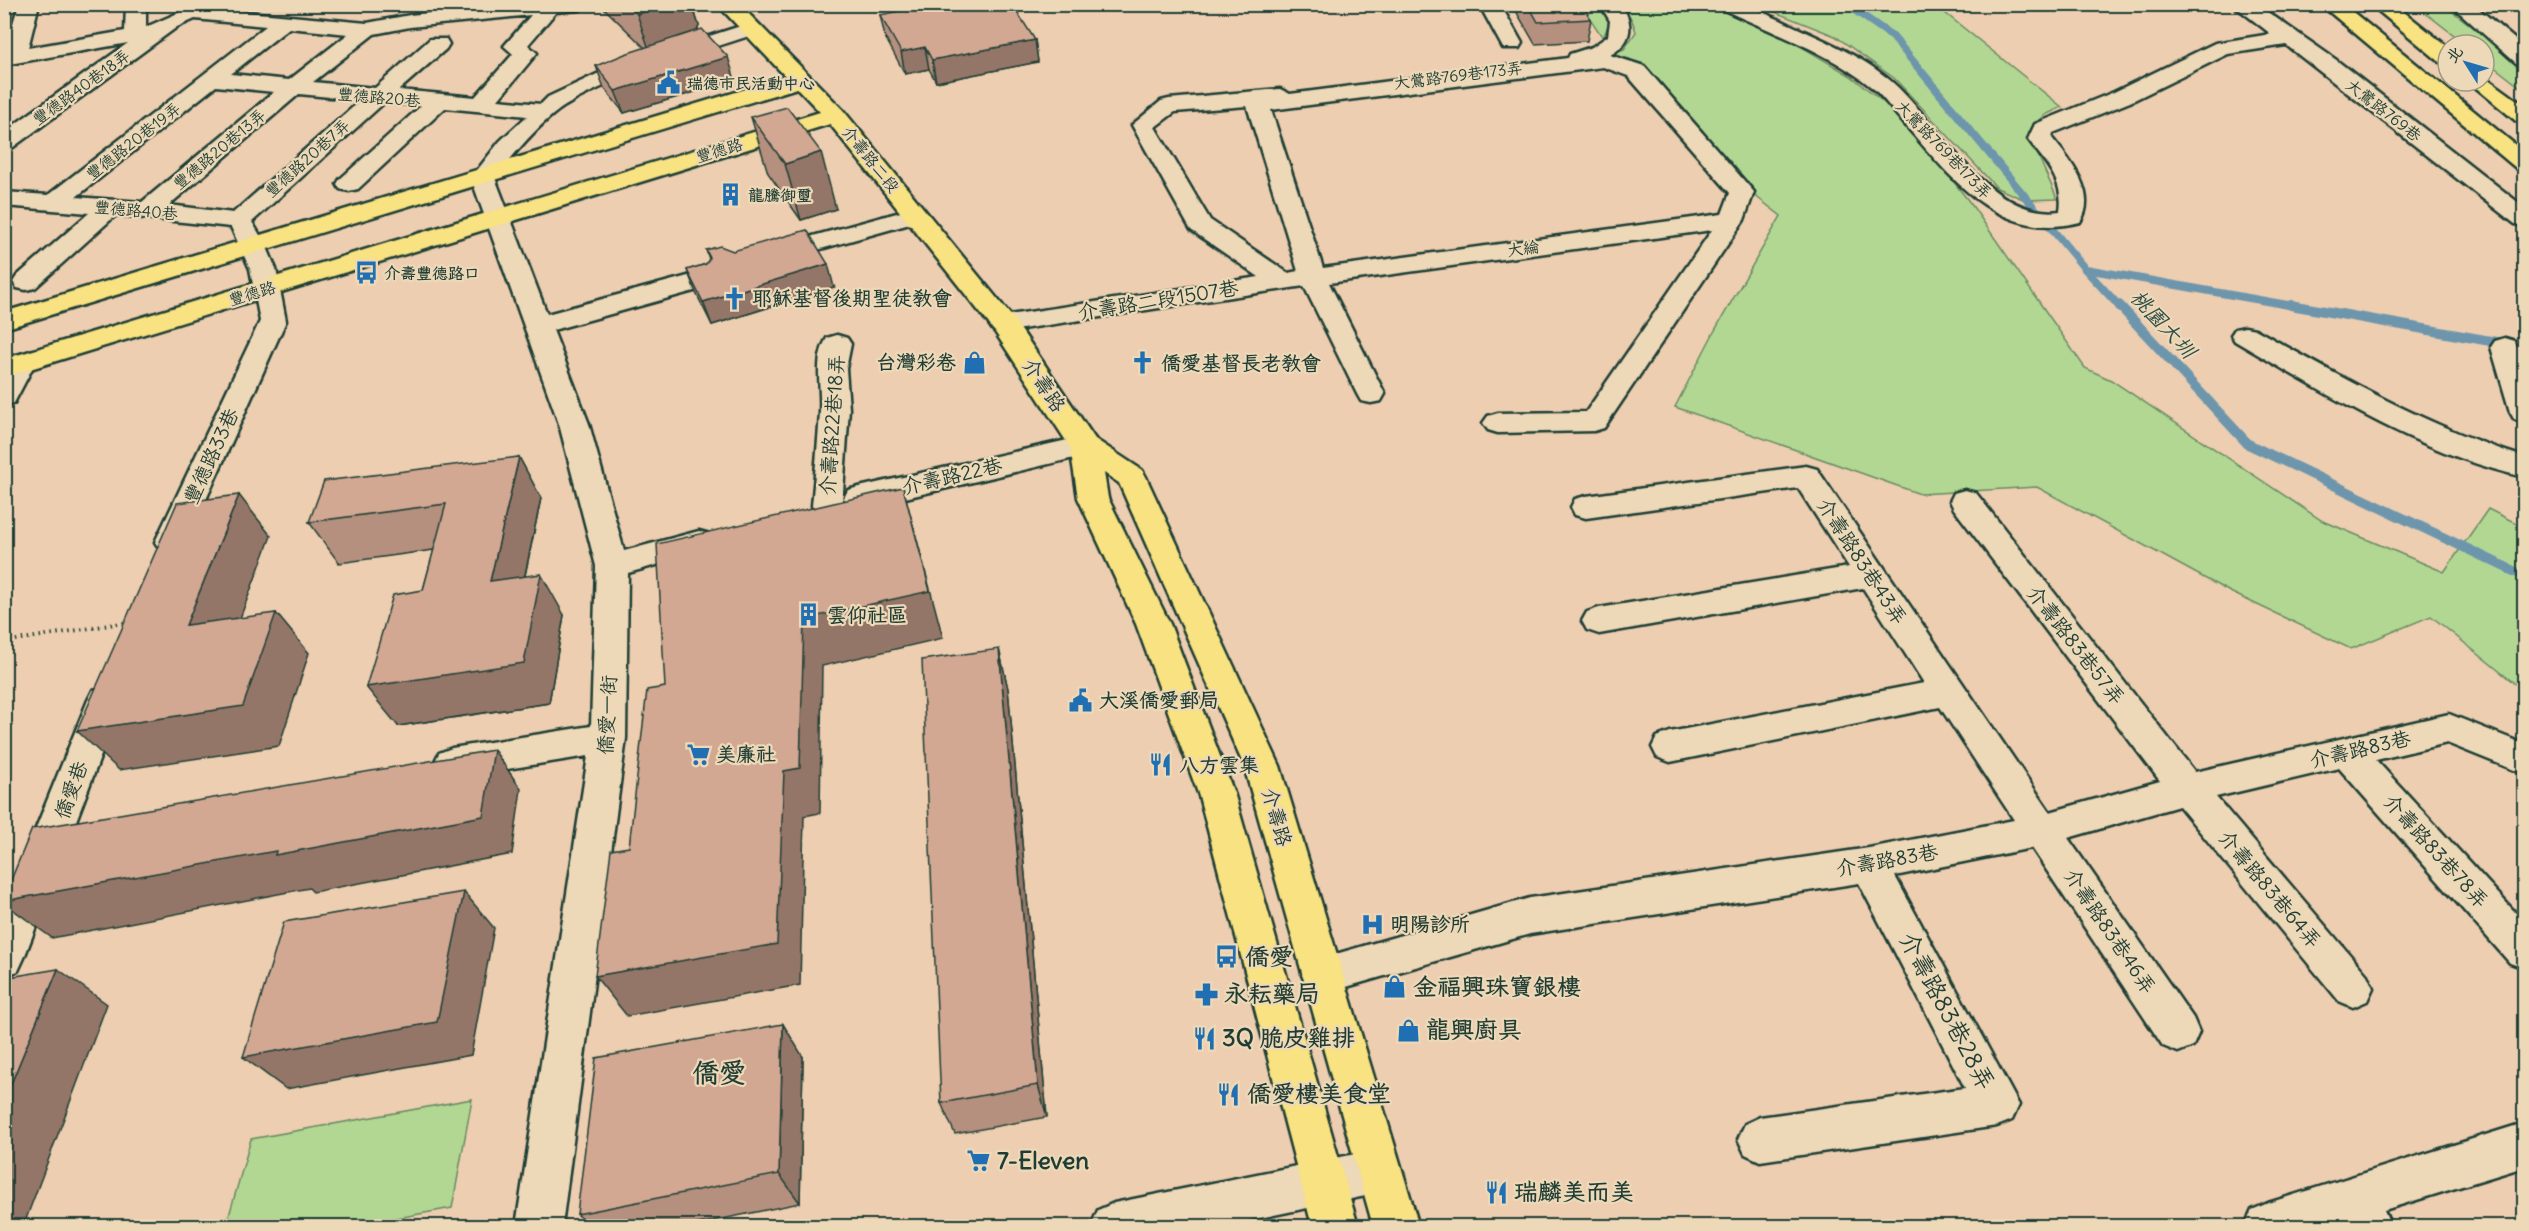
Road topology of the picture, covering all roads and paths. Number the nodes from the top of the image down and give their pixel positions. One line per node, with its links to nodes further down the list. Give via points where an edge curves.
1 (29, 4): 26 (street)
2 (136, 4): 20 (street)
3 (579, 4): 13 (street)
4 (727, 4): 18 (main road, 介壽路二段)
5 (1489, 4): 22 (street)
6 (1610, 4): 55 (street, 大鶯路769巷173弄, via 1620,22 1618,35 1609,48 1593,56 1256,99 1169,106 1143,125 1200,225)
7 (1727, 4): 21 (street, 大鶯路769巷173弄, via 1878,81 1979,190 2005,209 2059,221 2072,218 2076,201 2072,183 2040,139 2043,129 2122,97 2223,48)
8 (2241, 4): 21 (street, 大鶯路769巷)
9 (2330, 4): 38 (main road)
10 (2380, 4): 24 (main road)
11 (2460, 4): 25 (street)
12 (500, 7): 13 (street); 15 (street)
13 (549, 8): 33 (street, via 515,46 526,53)
14 (242, 11): 16 (street); 19 (street, via 192,14)
15 (409, 13): 17 (street)
16 (297, 17): 17 (street); 27 (street, 豐德路20巷19弄)
17 (367, 29): 29 (street, 豐德路20巷13弄)
18 (752, 29): 28 (main road, 介壽路二段); 34 (street, via 620,72 556,102)
19 (158, 32): 20 (street); 37 (street, 豐德路40巷18弄)
20 (136, 35): 26 (street)
21 (2287, 38): 47 (street, 大鶯路769巷, via 2327,64)
22 (1512, 43)
23 (438, 44): 31 (street, 豐德路20巷7弄)
24 (2436, 48)
25 (2524, 58)
26 (9, 60)
27 (212, 80): 29 (street, 豐德路20巷); 42 (street, 豐德路20巷19弄)
28 (801, 80): 35 (main road, 介壽路二段); 39 (main road)
29 (291, 89): 31 (street, 豐德路20巷); 44 (street, 豐德路20巷13弄)
30 (2494, 93): 36 (main road)
31 (376, 97): 32 (street, 豐德路20巷); 50 (street, 豐德路20巷7弄)
32 (438, 102): 33 (street, 豐德路20巷); 40 (street)
33 (481, 105): 34 (street, 豐德路20巷)
34 (547, 111): 39 (street, via 508,146)
35 (835, 115): 45 (main road, 介壽路二段); 46 (main road, 豐德路)
36 (2524, 116)
37 (4, 143)
38 (2524, 163)
39 (483, 177): 46 (street); 51 (main road)
40 (349, 184)
41 (16, 200): 42 (street, 豐德路40巷); 48 (street)
42 (53, 203): 43 (street, 豐德路40巷)
43 (111, 207): 44 (street, 豐德路40巷); 56 (street)
44 (148, 210): 50 (street, 豐德路40巷)
45 (915, 215): 52 (street); 59 (main road, 介壽路二段)
46 (499, 217): 57 (main road, 豐德路); 60 (street, 僑愛一街)
47 (2524, 219)
48 (4, 220)
49 (1732, 220): 53 (street, 大綸); 53 (street, via 1742,192 1636,71 1605,60 1258,105); 68 (street, via 1594,421)
50 (240, 221): 51 (street)
51 (256, 245): 57 (street, 豐德路33巷); 58 (main road)
52 (751, 261)
53 (1313, 277): 55 (street, 介壽路二段1507巷); 65 (street)
54 (703, 280): 60 (street)
55 (1283, 281): 59 (street, 介壽路二段1507巷)
56 (26, 282)
57 (268, 288): 64 (main road, 豐德路); 76 (street, 豐德路33巷, via 273,321)
58 (4, 321)
59 (1003, 324): 69 (main road, 介壽路)
60 (538, 325): 75 (street, 僑愛一街, via 574,424)
61 (2245, 335): 70 (street, via 2372,408 2482,455)
62 (837, 344): 73 (street, 介壽路22巷18弄, via 832,369 835,409)
63 (2505, 347): 67 (street)
64 (13, 366): 66 (street)
65 (1371, 394)
66 (4, 396)
67 (2524, 412)
68 (1498, 423)
69 (1085, 446): 73 (street, 介壽路22巷); 92 (main road, 介壽路, via 1131,477 1205,637 1262,766); 98 (main road, 介壽路, via 1093,498 1153,624 1217,796)
70 (2524, 467)
71 (1965, 501): 87 (street, 介壽路83巷57弄)
72 (1586, 507): 77 (street, 介壽路83巷43弄, via 1806,476)
73 (815, 509)
74 (725, 534): 75 (street)
75 (612, 566): 82 (street, 僑愛一街)
76 (159, 568)
77 (1872, 575): 79 (street); 81 (street, 介壽路83巷43弄)
78 (134, 621): 80 (path); 91 (street, 僑愛巷, via 74,827)
79 (1599, 621)
80 (4, 642)
81 (1948, 692): 83 (street); 88 (street, 介壽路83巷43弄)
82 (608, 738): 86 (street); 100 (street, 僑愛一街)
83 (1670, 747)
84 (2347, 752): 85 (street, 介壽路83巷, via 2449,728); 87 (street, 介壽路83巷); 90 (street, 介壽路83巷78弄)
85 (2524, 759)
86 (424, 767)
87 (2187, 789): 88 (street, 介壽路83巷); 93 (street, 介壽路83巷64弄)
88 (2042, 830): 89 (street, 介壽路83巷); 94 (street, 介壽路83巷46弄)
89 (1869, 865): 92 (street, 介壽路83巷, via 1530,916); 95 (street, 介壽路83巷28弄, via 1997,1105)
90 (2524, 950)
91 (4, 958)
92 (1322, 975): 97 (main road, 介壽路)
93 (2353, 988)
94 (2178, 1032)
95 (1760, 1139)
96 (2524, 1145): 99 (street)
97 (1380, 1171): 98 (street); 103 (main road, 介壽路)
98 (1323, 1182): 101 (street); 102 (main road, 介壽路)
99 (2357, 1213): 104 (street)
100 (539, 1227)
101 (1114, 1227)
102 (1335, 1227)
103 (1396, 1227)
104 (2268, 1227)

